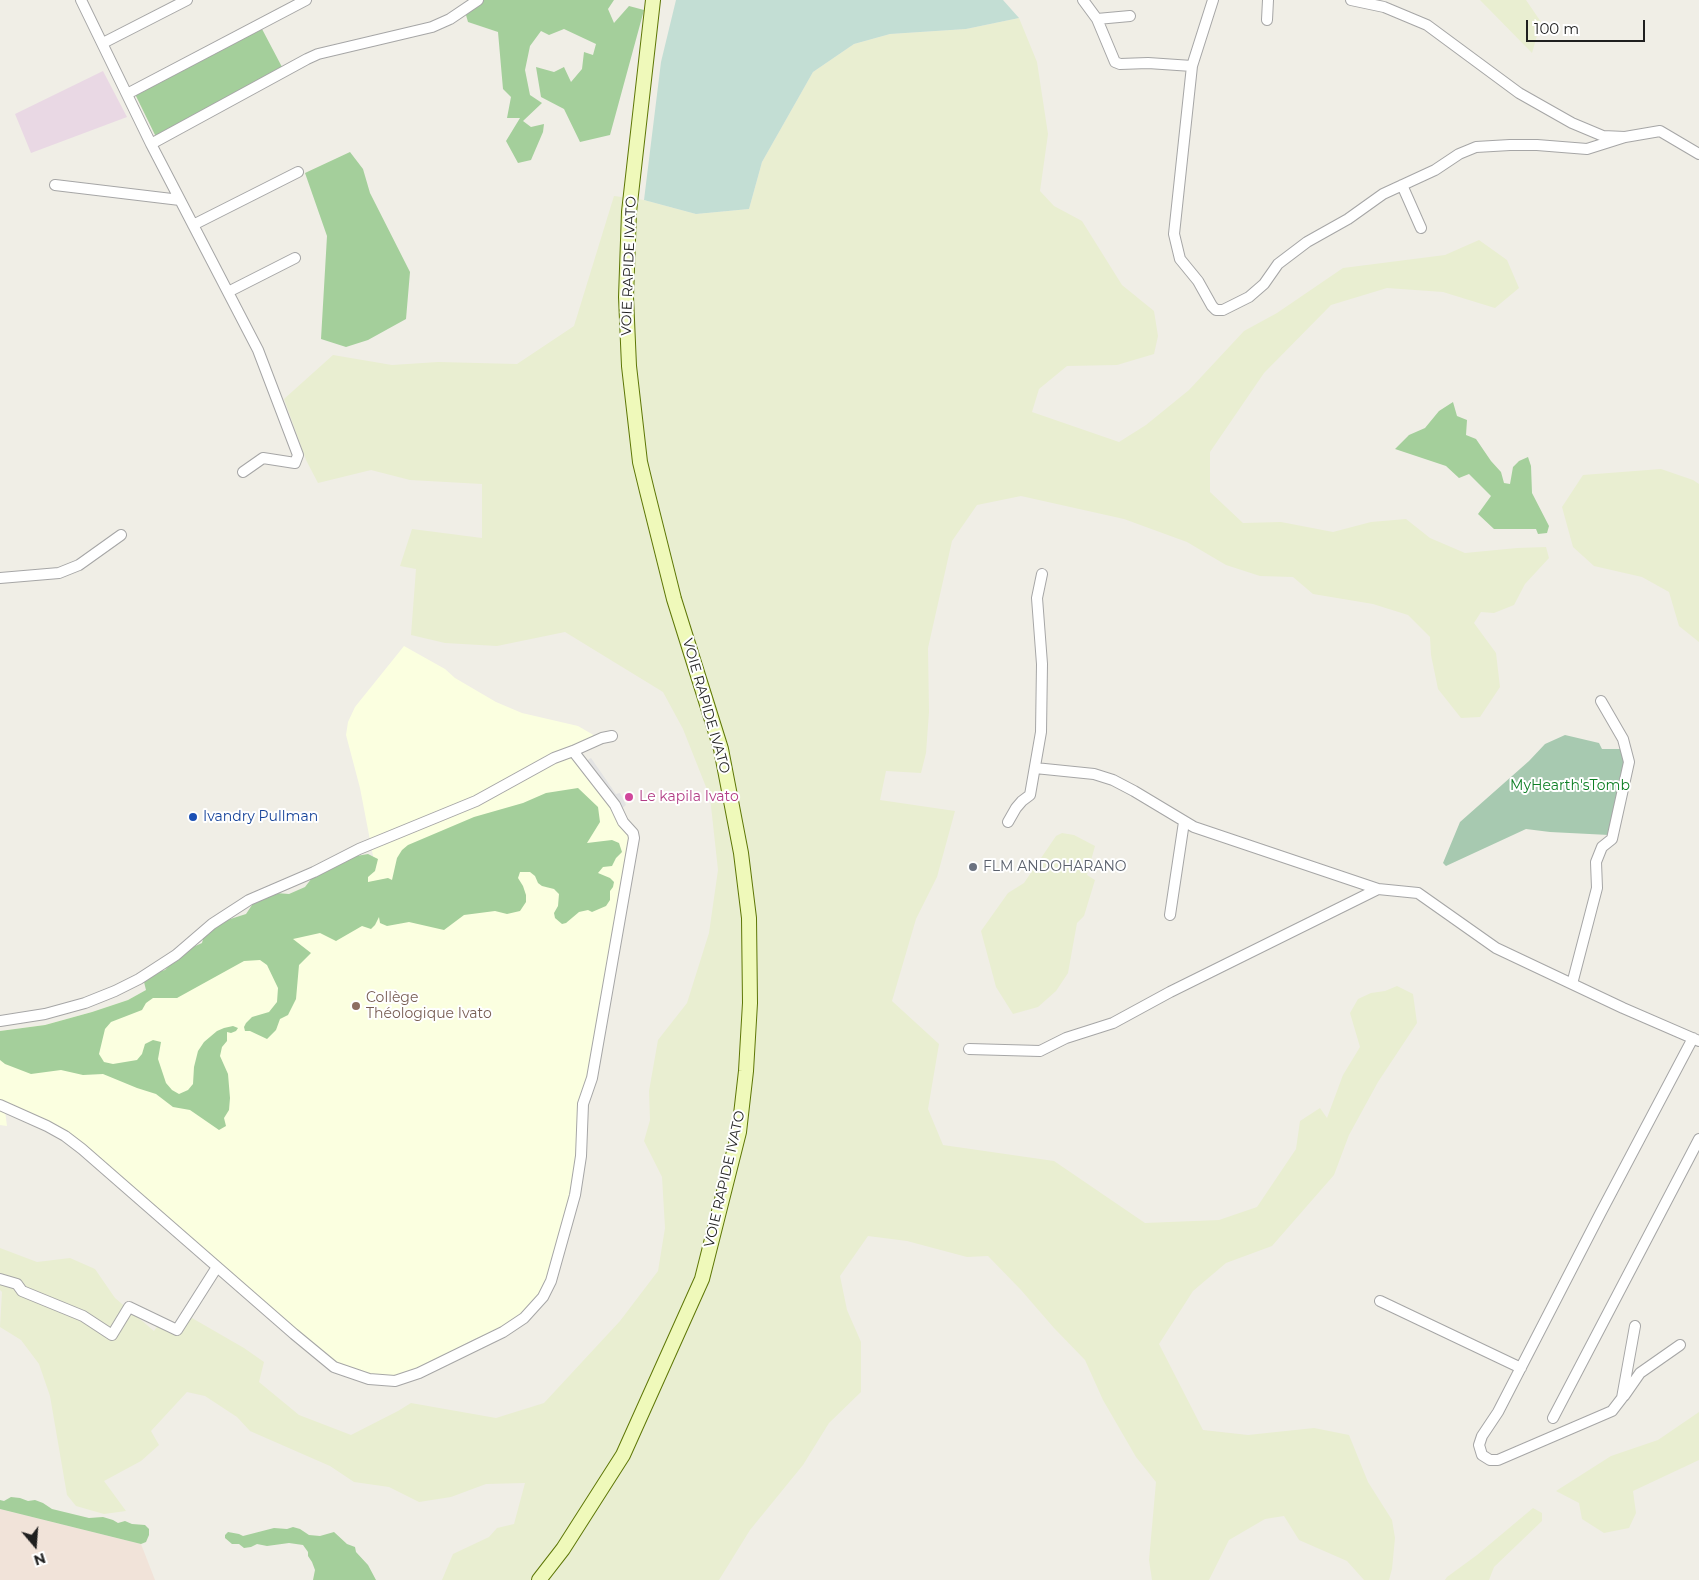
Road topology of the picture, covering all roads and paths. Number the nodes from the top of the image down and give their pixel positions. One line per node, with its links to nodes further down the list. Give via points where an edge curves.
1 (81, 0): 13 (street)
2 (187, 0): 13 (street)
3 (306, 0): 15 (street)
4 (478, 0): 17 (street, via 432,27 307,58)
5 (653, 0): 53 (main road, VOIE RAPIDE IVATO, via 629,212 626,297 629,366 640,462 674,598 722,749 741,853 750,918 746,1071 739,1132 702,1279 623,1455)
6 (1083, 0): 11 (street)
7 (1213, 0): 14 (street)
8 (1268, 0): 12 (street)
9 (1350, 0): 16 (street, via 1384,7 1427,25 1519,93 1572,123 1603,136)
10 (1130, 16): 11 (street)
11 (1097, 19): 14 (street, via 1115,62)
12 (1267, 20)
13 (103, 43): 15 (street)
14 (1192, 66): 21 (street, via 1174,234 1180,259 1216,310 1224,310 1249,297 1264,284 1278,264 1307,242)
15 (127, 94): 17 (street)
16 (1626, 137): 18 (street, via 1660,131); 21 (street, via 1587,149 1537,145 1476,147)
17 (152, 144): 22 (street)
18 (1699, 154)
19 (298, 172): 23 (street)
20 (55, 185): 22 (street)
21 (1402, 185): 24 (street)
22 (180, 200): 23 (street)
23 (193, 225): 26 (street)
24 (1421, 228)
25 (295, 258): 26 (street)
26 (228, 292): 27 (street, via 258,350 298,455 295,463 263,458)
27 (243, 472)
28 (121, 535): 30 (street, via 79,565 59,573)
29 (1042, 574): 34 (street, via 1037,598 1042,664 1041,732)
30 (0, 578)
31 (1601, 701): 39 (street, via 1622,739 1628,762 1612,839 1602,847 1596,862 1597,888)
32 (612, 736): 33 (street)
33 (573, 751): 40 (street, via 476,801 250,900 212,924 176,955 123,987 85,1003); 45 (street, via 615,805 634,838 592,1078 583,1104 582,1156 575,1195 551,1281 543,1297 524,1318 502,1332 419,1373 384,1381 334,1367)
34 (1035, 768): 35 (street, via 1030,795 1016,808); 36 (street, via 1094,774 1113,780)
35 (1008, 822)
36 (1184, 822): 37 (street); 38 (street)
37 (1378, 889): 39 (street, via 1418,893 1496,948); 42 (street, via 1113,1023 1066,1038 1040,1051)
38 (1170, 915)
39 (1572, 984): 41 (street)
40 (0, 1021)
41 (1696, 1039): 50 (street)
42 (969, 1050)
43 (0, 1105): 45 (street, via 65,1136)
44 (1699, 1139): 52 (street)
45 (217, 1267): 46 (street, via 178,1330 129,1307 112,1334 83,1316)
46 (0, 1279)
47 (1380, 1300): 50 (street)
48 (1635, 1326): 51 (street)
49 (1680, 1345): 51 (street, via 1640,1373)
50 (1521, 1368): 51 (street, via 1479,1445 1482,1455 1490,1460 1498,1460 1612,1411)
51 (1622, 1398)
52 (1553, 1418)
53 (538, 1580)

